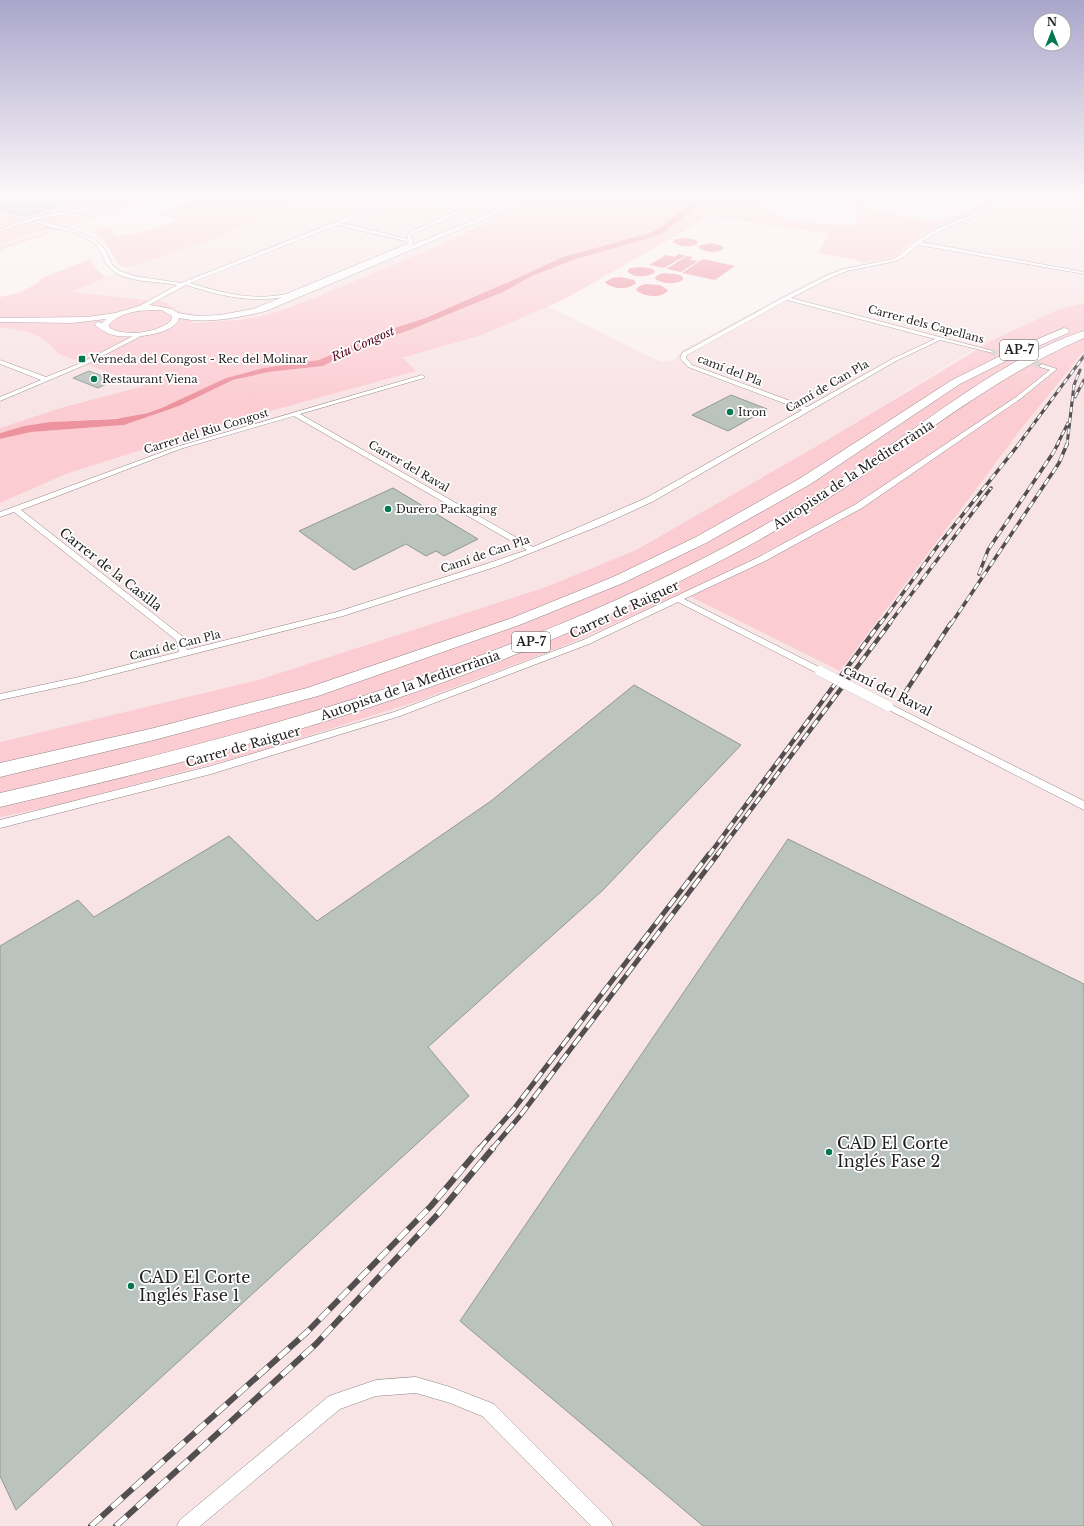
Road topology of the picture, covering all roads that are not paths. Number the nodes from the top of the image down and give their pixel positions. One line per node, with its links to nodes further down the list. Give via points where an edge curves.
1 (110, 265): 9 (street, via 118,272 134,277)
2 (230, 265): 9 (street)
3 (360, 265): 9 (street, via 287,295 250,300 233,298)
4 (369, 265): 15 (street, via 270,306 243,314 190,318)
5 (379, 265): 18 (street, via 274,309 236,318 184,322)
6 (867, 265): 11 (street, camí del Pla, via 842,271)
7 (1041, 265): 8 (street)
8 (1084, 273)
9 (183, 284): 10 (street)
10 (158, 298): 12 (street); 13 (street)
11 (786, 298): 23 (street, Carrer dels Capellans); 33 (street, camí del Pla, via 684,354 683,358 690,366)
12 (138, 309): 13 (street); 14 (street)
13 (162, 309): 15 (street, via 169,310)
14 (117, 314): 17 (street); 19 (street, via 107,321)
15 (176, 316): 18 (street)
16 (0, 320): 17 (street)
17 (78, 321): 19 (street)
18 (170, 326): 22 (street)
19 (106, 328): 21 (street)
20 (1080, 330): 29 (highway, Autopista de la Mediterrània / AP-7, via 1065,342); 41 (highway, Autopista de la Mediterrània / AP-7, via 1018,351 956,382 804,482 701,540 618,580 517,621 312,692 154,734)
21 (115, 333): 22 (street); 25 (street, via 118,337)
22 (150, 333): 25 (street, via 139,335)
23 (940, 338): 26 (street, Carrer dels Capellans); 33 (street, Camí de Can Pla, via 894,360)
24 (1084, 340): 29 (highway)
25 (117, 347): 31 (street)
26 (991, 352)
27 (0, 362): 31 (street)
28 (1042, 366): 38 (street, Carrer de Raiguer, via 1054,369 1018,398 859,506 762,559)
29 (1011, 370): 42 (highway, Autopista de la Mediterrània / AP-7, via 964,399 851,478 770,529 670,582 545,637 309,720 158,762)
30 (422, 377): 34 (street, Carrer del Riu Congost)
31 (47, 380): 32 (street)
32 (0, 400)
33 (808, 410): 37 (street, Camí de Can Pla, via 648,500)
34 (295, 414): 35 (street, Carrer del Riu Congost, via 178,448); 37 (street, Carrer del Raval)
35 (15, 508): 36 (street, Carrer del Riu Congost); 39 (street, Carrer de la Casilla, via 180,640)
36 (0, 515)
37 (533, 550): 39 (street, Camí de Can Pla, via 340,614)
38 (678, 599): 43 (street, camí del Raval, bridge); 44 (street, Carrer de Raiguer, via 586,642 397,714 211,770)
39 (184, 654): 40 (street, Camí de Can Pla)
40 (0, 697)
41 (0, 770)
42 (0, 800)
43 (1084, 806)
44 (0, 824)
45 (186, 1526): 46 (street, via 335,1402 376,1388 416,1385 488,1410)
46 (604, 1526)

